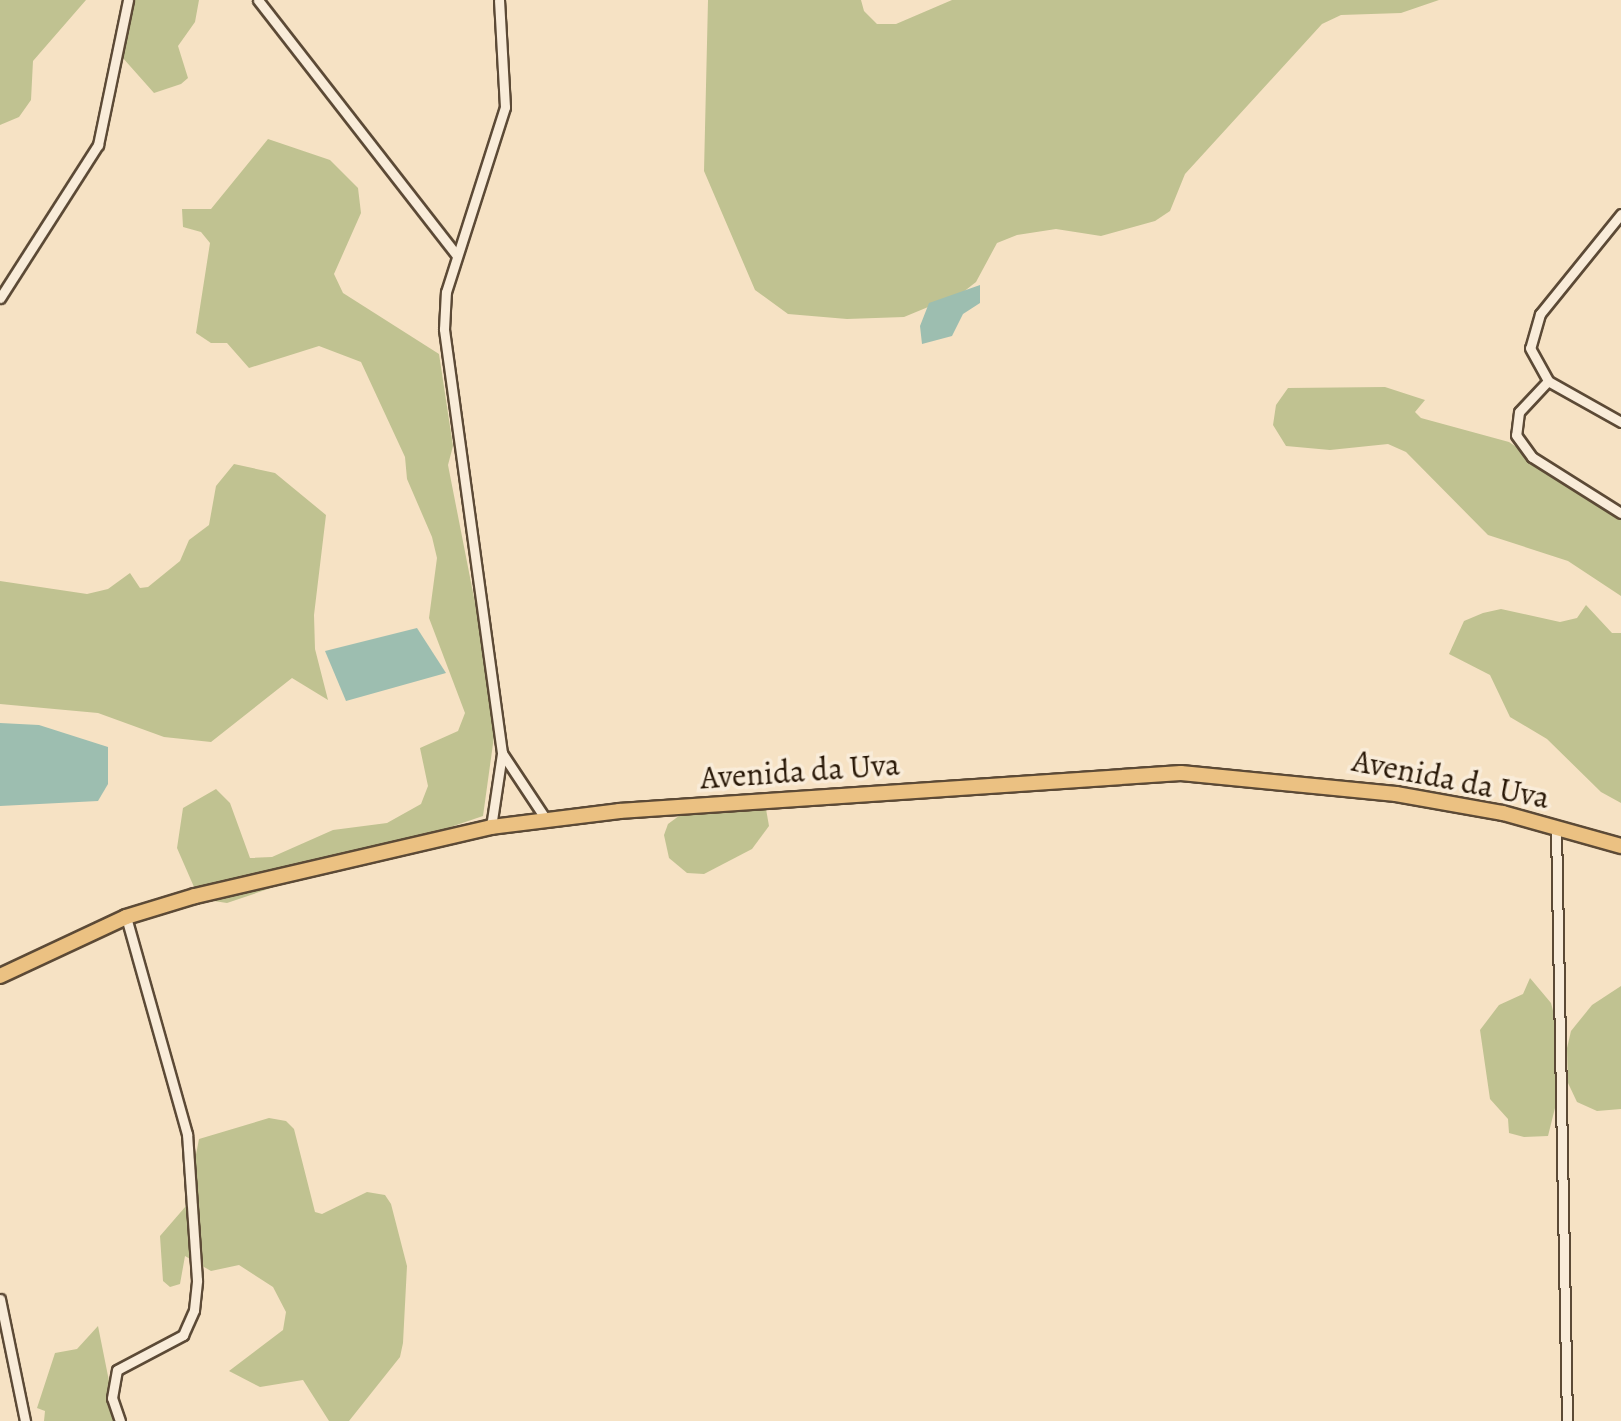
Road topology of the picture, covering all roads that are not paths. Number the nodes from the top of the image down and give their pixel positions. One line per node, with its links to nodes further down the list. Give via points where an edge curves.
1 (128, 0): 6 (street, via 98,145)
2 (258, 0): 5 (street)
3 (499, 0): 5 (street, via 505,107)
4 (1621, 214): 7 (street, via 1531,333 1532,356)
5 (456, 254): 10 (street, via 446,292 449,381)
6 (0, 298)
7 (1548, 381): 8 (street); 9 (street, via 1519,412 1516,435 1532,457)
8 (1621, 422)
9 (1621, 513)
10 (502, 753): 11 (street); 12 (street)
11 (545, 818): 12 (main road, Avenida da Uva); 13 (main road, Avenida da Uva, via 1181,773 1396,794)
12 (491, 827): 15 (main road, Avenida da Uva)
13 (1556, 827): 14 (main road, Avenida da Uva); 20 (street)
14 (1621, 846)
15 (126, 917): 16 (main road, Avenida da Uva); 19 (street, via 187,1134 197,1280 194,1310 183,1335 117,1370 112,1398)
16 (0, 976)
17 (0, 1299): 18 (street)
18 (25, 1421)
19 (120, 1421)
20 (1567, 1421)

